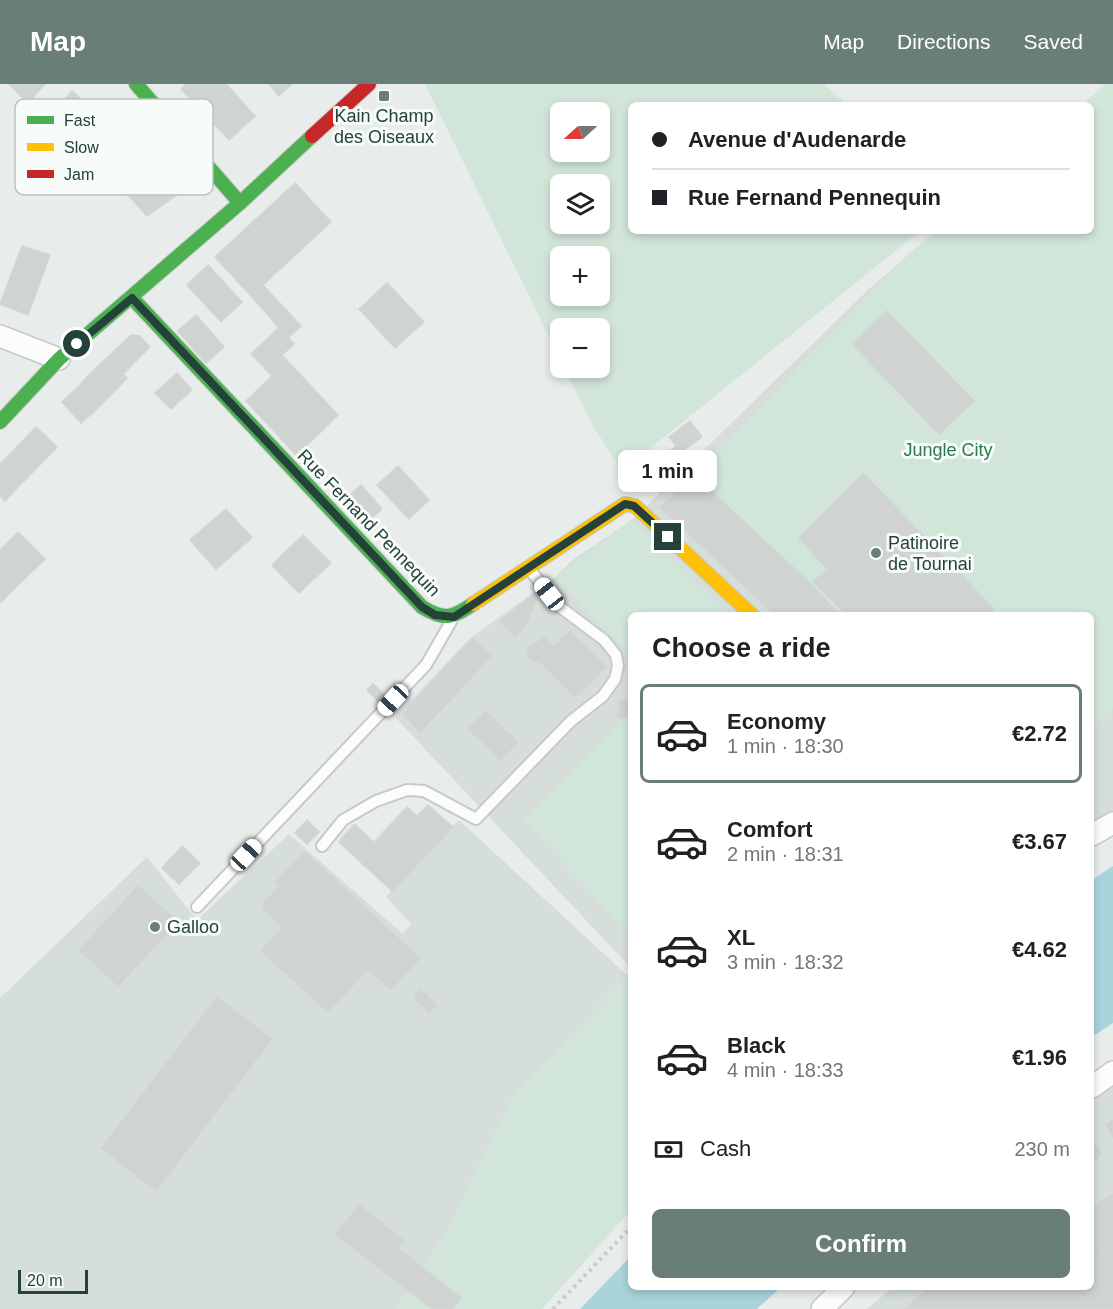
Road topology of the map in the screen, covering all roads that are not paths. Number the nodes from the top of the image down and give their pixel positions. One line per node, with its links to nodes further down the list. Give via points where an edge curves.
1 (136, 84): 3 (street)
2 (369, 84): 5 (street)
3 (149, 99)
4 (213, 172): 5 (street)
5 (240, 203): 6 (street)
6 (132, 298): 8 (street); 12 (street, Rue Fernand Pennequin, via 422,607 435,615)
7 (0, 336): 8 (street)
8 (59, 359): 9 (street)
9 (0, 422)
10 (528, 567): 11 (street, via 625,504 634,506); 12 (street); 15 (lane, via 560,608 604,640 616,655 615,679 603,696 572,720 472,823 424,791 407,790 376,801 343,820)
11 (749, 612)
12 (454, 617): 16 (lane, via 426,665)
13 (1113, 823): 14 (street)
14 (1094, 834)
15 (322, 846)
16 (197, 907)
17 (1113, 1072): 18 (street)
18 (1094, 1086)
19 (841, 1290): 20 (street)
20 (822, 1309)

